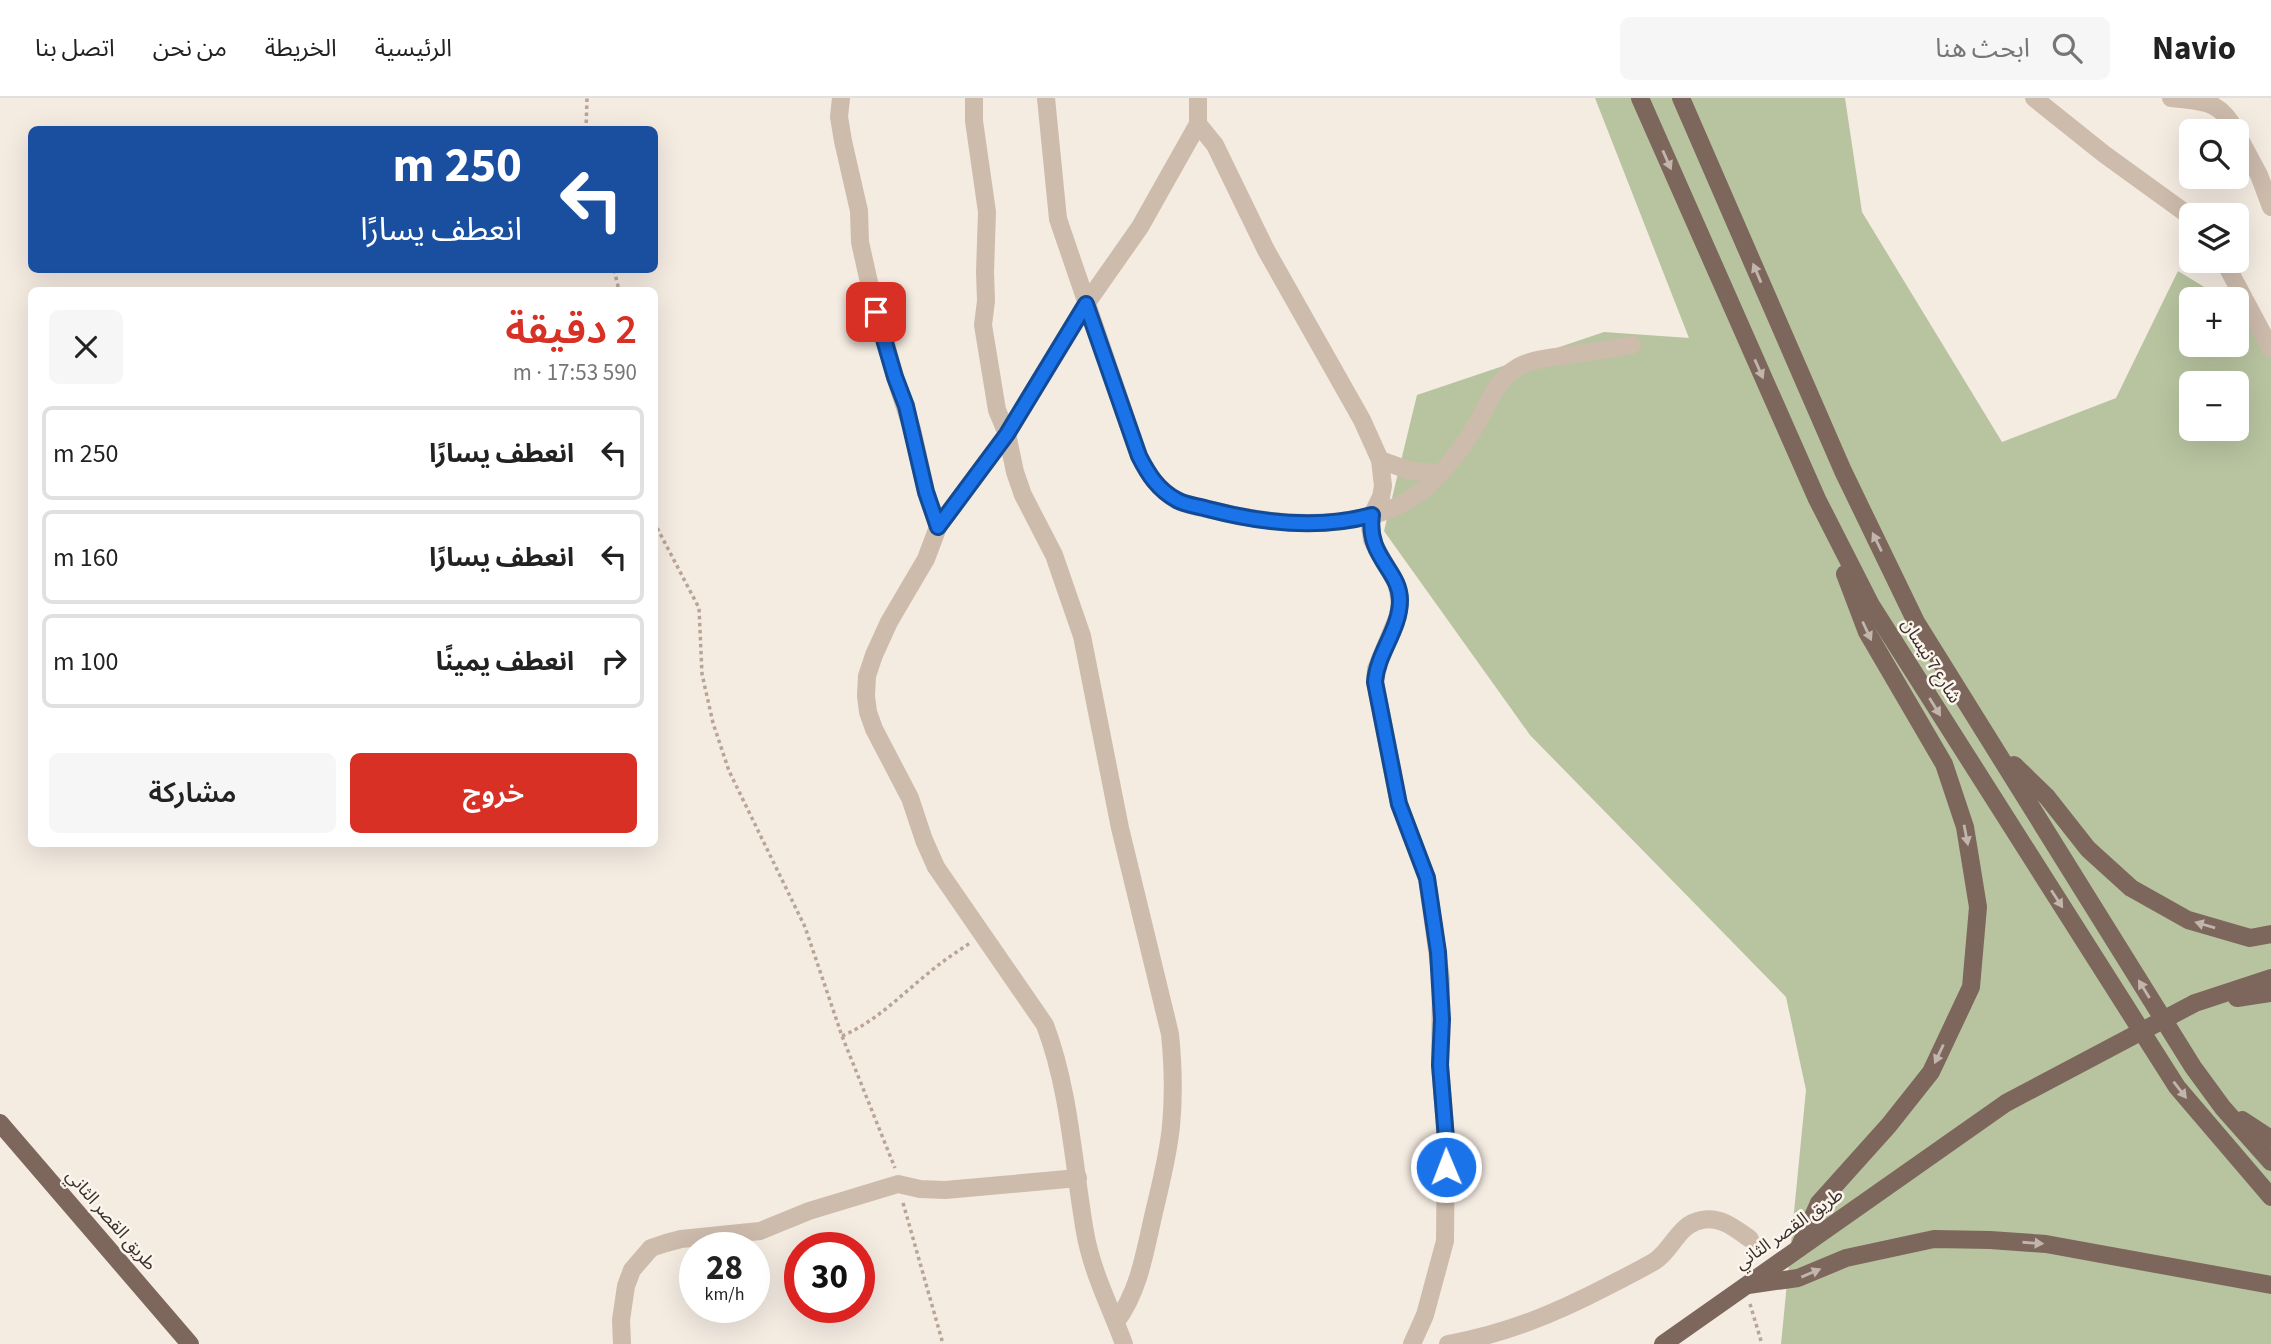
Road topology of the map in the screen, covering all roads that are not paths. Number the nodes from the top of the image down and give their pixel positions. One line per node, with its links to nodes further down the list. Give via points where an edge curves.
1 (841, 98): 23 (street, via 839,117 859,211 860,242)
2 (974, 98): 18 (street, via 987,212 984,340 997,410)
3 (1046, 98): 15 (street, via 1058,219)
4 (1198, 98): 10 (street)
5 (1640, 98): 21 (main road, شارع 7 نيسان, one-way to 21)
6 (1681, 98): 24 (main road, شارع 7 نيسان, one-way to 6, via 1916,622 1854,494)
7 (2034, 98): 13 (street)
8 (2171, 98): 9 (street, via 2211,103)
9 (2228, 119)
10 (1198, 124): 15 (street, via 1140,227); 19 (street, via 1215,145 1276,269)
11 (2249, 156): 12 (street)
12 (2271, 207)
13 (2179, 208)
14 (2230, 273): 17 (street)
15 (1086, 304): 18 (street); 22 (street, via 1139,456 1149,475 1178,501 1272,522 1307,524)
16 (1632, 345): 20 (street, via 1539,359 1508,373)
17 (2271, 349)
18 (1007, 434): 23 (street); 39 (street, via 1014,472 1054,555 1082,636 1120,828 1170,1034 1171,1126 1163,1172 1136,1287)
19 (1380, 460): 20 (street, via 1411,471); 22 (street, via 1383,486)
20 (1440, 473): 22 (street, via 1412,496)
21 (1817, 499): 34 (main road, شارع 7 نيسان, one-way to 34, via 1871,605 2177,1087); 36 (main road, one-way to 36, via 1867,632 1944,764 1965,827 1978,906 1971,987 1931,1072 1819,1203)
22 (1372, 515): 43 (street, via 1372,540 1400,596 1398,616 1381,654 1375,682 1399,804 1427,878 1441,979 1445,1241 1425,1315)
23 (938, 527): 33 (street, via 926,559 874,655 866,696 874,729 910,798 936,867 1045,1025)
24 (1995, 747): 25 (main road, one-way to 24, via 2250,938 2188,920 2132,888 2088,849 2047,797); 29 (main road, شارع 7 نيسان, one-way to 24)
25 (2271, 934)
26 (2271, 978): 28 (main road)
27 (2271, 993): 28 (main road)
28 (2195, 1003): 36 (main road, طريق القصر الثاني, via 2007,1103)
29 (2223, 1108): 31 (main road); 32 (main road, شارع 7 نيسان)
30 (0, 1123): 40 (main road, طريق القصر الثاني)
31 (2271, 1139)
32 (2271, 1162)
33 (1078, 1178): 39 (street, via 1092,1262); 41 (street, via 944,1190 898,1184 760,1231 681,1239 651,1248 632,1270 626,1286)
34 (2271, 1197)
35 (1750, 1239): 44 (street, via 1731,1225 1702,1220 1686,1226 1657,1259 1568,1307 1515,1328)
36 (1799, 1248): 37 (main road, طريق القصر الثاني)
37 (1744, 1285): 38 (main road, one-way to 38, via 1798,1278 1846,1258 1934,1239 2046,1244); 45 (main road, طريق القصر الثاني)
38 (2271, 1285)
39 (1116, 1322): 42 (street)
40 (190, 1344)
41 (622, 1344)
42 (1124, 1344)
43 (1412, 1344)
44 (1448, 1344)
45 (1663, 1344)

